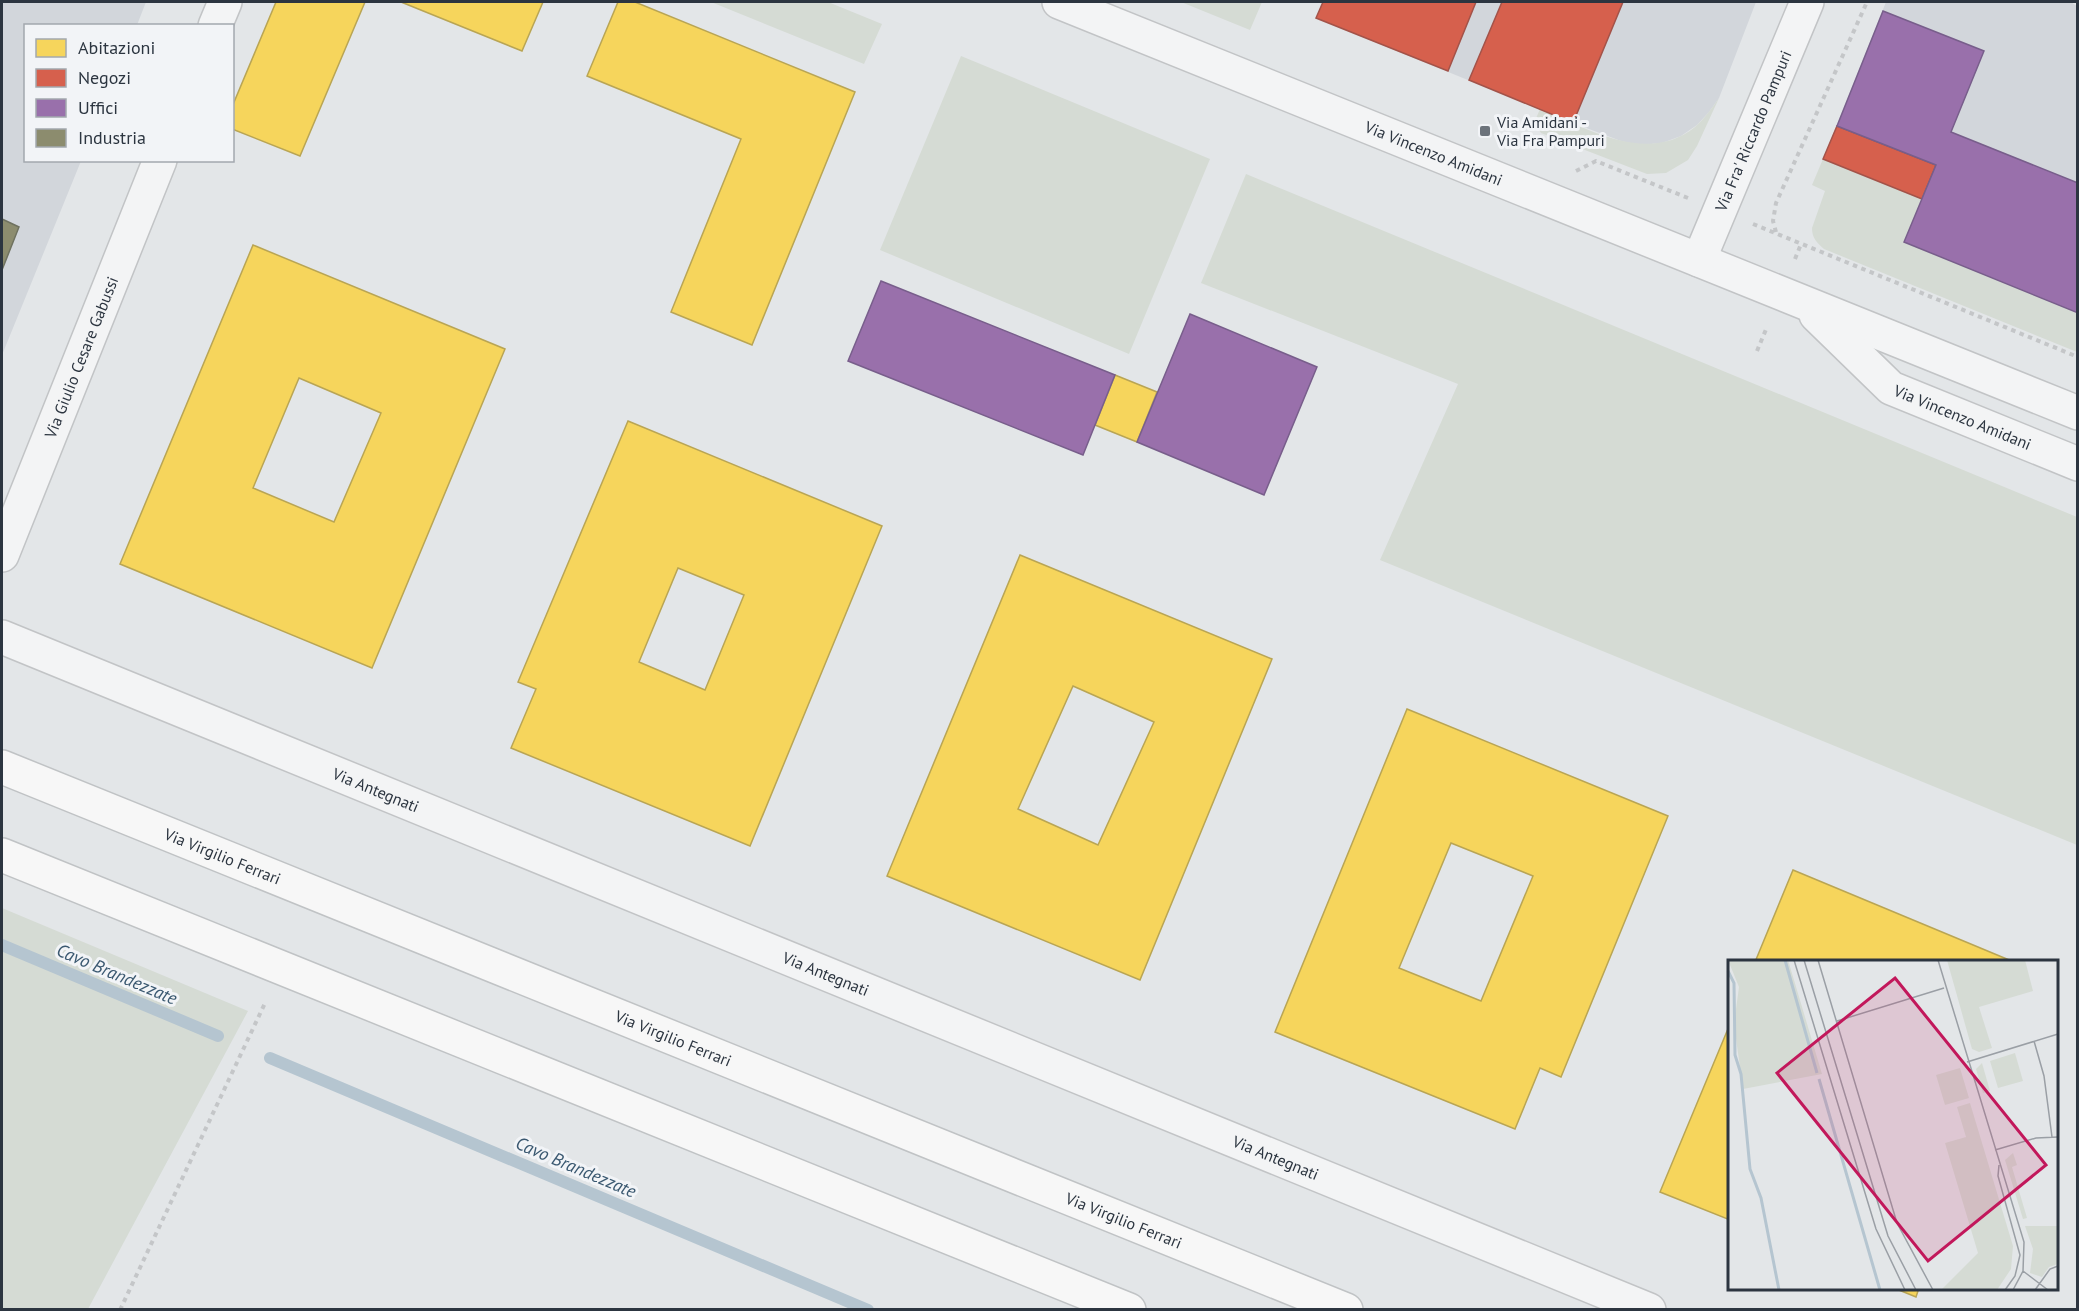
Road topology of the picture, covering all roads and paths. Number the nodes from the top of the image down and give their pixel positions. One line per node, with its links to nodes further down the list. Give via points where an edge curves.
1 (225, 2): 5 (street)
2 (1059, 2): 7 (street, Via Vincenzo Amidani)
3 (1807, 2): 11 (street, Via Fra' Riccardo Pampuri)
4 (1867, 2): 10 (path, via 1776,203)
5 (216, 24)
6 (159, 162): 16 (street, Via Giulio Cesare Gabussi)
7 (1536, 194): 8 (path, via 1596,161); 11 (street, Via Vincenzo Amidani)
8 (1677, 194)
9 (1752, 224): 10 (path)
10 (1776, 233): 13 (path)
11 (1699, 260): 12 (street, Via Vincenzo Amidani)
12 (1807, 305): 14 (street, Via Vincenzo Amidani); 15 (street, Via Vincenzo Amidani, via 1891,388)
13 (2078, 357)
14 (2078, 413)
15 (2078, 464)
16 (2, 555)
17 (2, 637): 24 (street, Via Antegnati)
18 (2, 767): 23 (main road, Via Virgilio Ferrari)
19 (2, 855): 20 (main road)
20 (281, 969): 21 (path); 22 (main road)
21 (120, 1310)
22 (1129, 1310)
23 (1346, 1310)
24 (1649, 1310)

